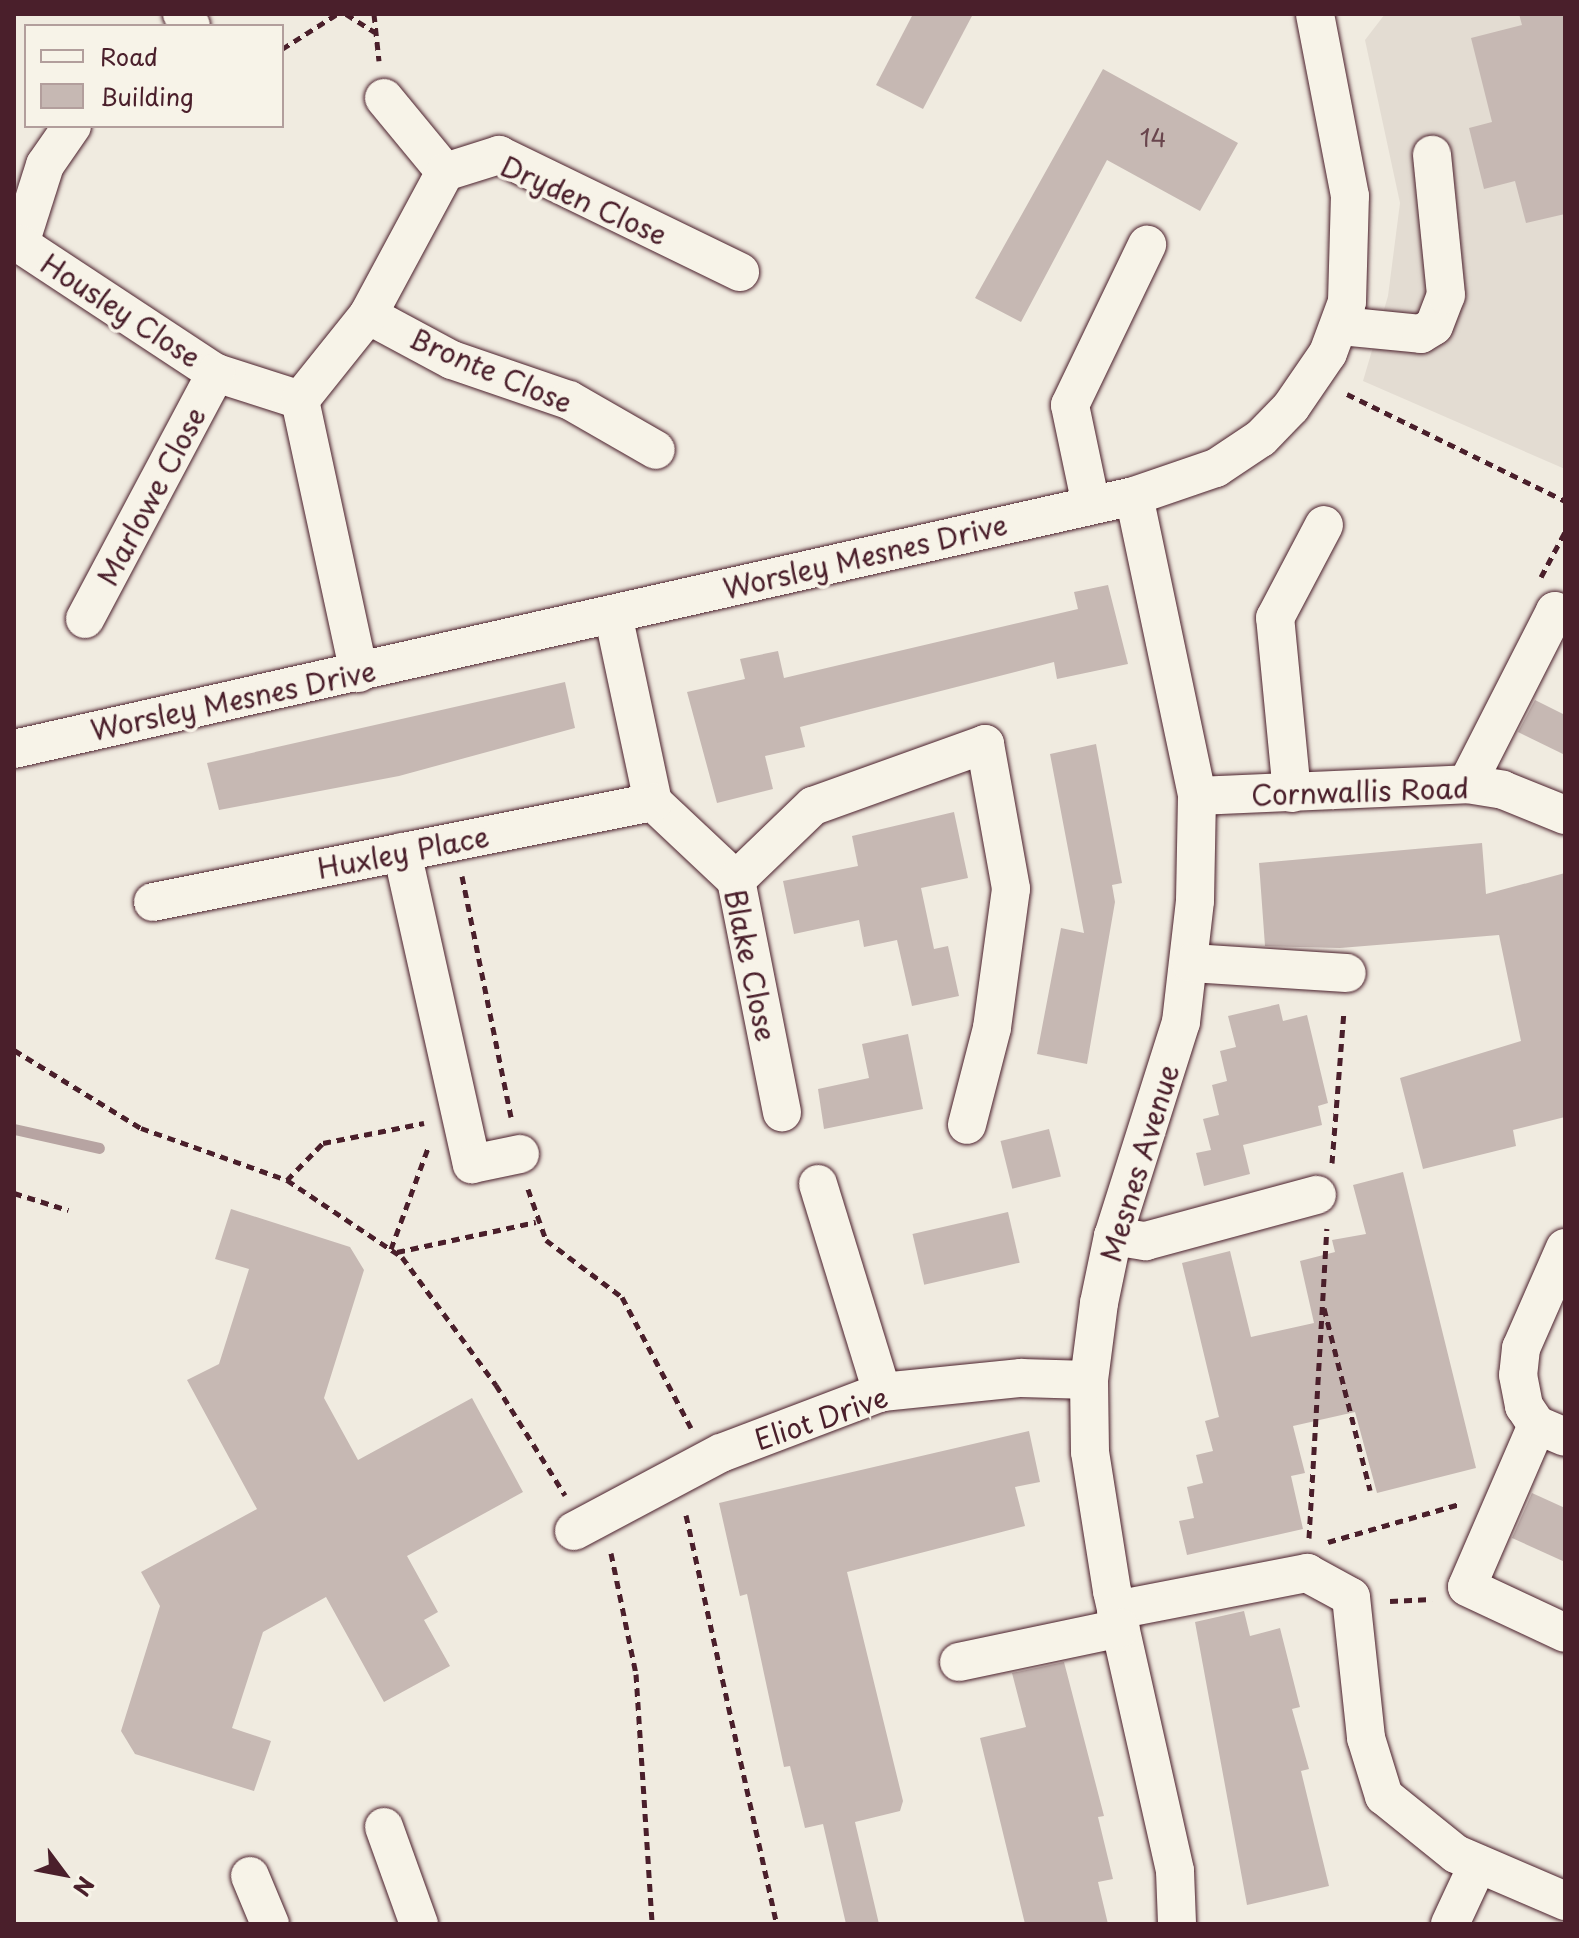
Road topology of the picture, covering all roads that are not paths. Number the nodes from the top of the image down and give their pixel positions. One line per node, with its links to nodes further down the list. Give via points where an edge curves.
1 (1315, 14): 10 (street, Worsley Mesnes Drive, via 1351,211 1352,277)
2 (384, 98): 5 (street)
3 (71, 128): 6 (street, Housley Close, via 45,165)
4 (1432, 155): 10 (street, via 1446,295 1434,326 1421,334)
5 (445, 172): 8 (street, Dryden Close, via 499,155); 9 (street)
6 (17, 243): 11 (street, Housley Close)
7 (1147, 245): 15 (street, via 1070,405)
8 (740, 272)
9 (368, 315): 12 (street); 13 (street, Bronte Close, via 452,360 569,400)
10 (1341, 326): 14 (street, Worsley Mesnes Drive, via 1314,376 1261,438 1216,468)
11 (216, 373): 12 (street, Housley Close); 19 (street, Marlowe Close)
12 (300, 400): 20 (street)
13 (656, 450)
14 (1134, 496): 15 (street, Worsley Mesnes Drive); 24 (street, Mesnes Avenue)
15 (1091, 505): 17 (street, Worsley Mesnes Drive)
16 (1324, 525): 23 (street, via 1275,618)
17 (613, 614): 20 (street, Worsley Mesnes Drive); 25 (street)
18 (1565, 616): 22 (street, via 1555,611)
19 (85, 619)
20 (359, 673): 21 (street, Worsley Mesnes Drive)
21 (14, 749)
22 (1467, 784): 23 (street, Cornwallis Road); 26 (street, Cornwallis Road, via 1503,790)
23 (1292, 793): 24 (street, Cornwallis Road)
24 (1197, 796): 30 (street, Mesnes Avenue)
25 (653, 802): 27 (street, Huxley Place); 28 (street, Blake Close)
26 (1565, 815)
27 (402, 852): 29 (street, Huxley Place); 34 (street, via 449,1118 472,1164)
28 (736, 880): 32 (street, Blake Close); 33 (street, via 813,806 985,744 1011,889 992,1028)
29 (153, 902)
30 (1191, 963): 31 (street); 37 (street, Mesnes Avenue, via 1168,1073)
31 (1347, 973)
32 (782, 1113)
33 (967, 1125)
34 (520, 1154)
35 (818, 1184): 40 (street)
36 (1325, 1199): 37 (street, via 1146,1241)
37 (1113, 1236): 39 (street, Mesnes Avenue)
38 (1565, 1248): 41 (street, via 1521,1348 1518,1375 1524,1406)
39 (1089, 1380): 40 (street, Eliot Drive, via 1021,1378); 43 (street, Mesnes Avenue, via 1095,1493)
40 (882, 1392): 42 (street, Eliot Drive, via 721,1453)
41 (1551, 1431): 44 (street, via 1512,1481 1467,1587)
42 (586, 1525)
43 (1118, 1619): 45 (street); 47 (street, via 1307,1573 1351,1597 1366,1738 1384,1796 1456,1854); 52 (street, Mesnes Avenue, via 1175,1871)
44 (1565, 1633)
45 (959, 1662)
46 (384, 1827): 51 (street)
47 (1478, 1864): 49 (street); 53 (street)
48 (250, 1876): 50 (street)
49 (1565, 1901)
50 (270, 1924)
51 (419, 1924)
52 (1177, 1924)
53 (1450, 1924)

